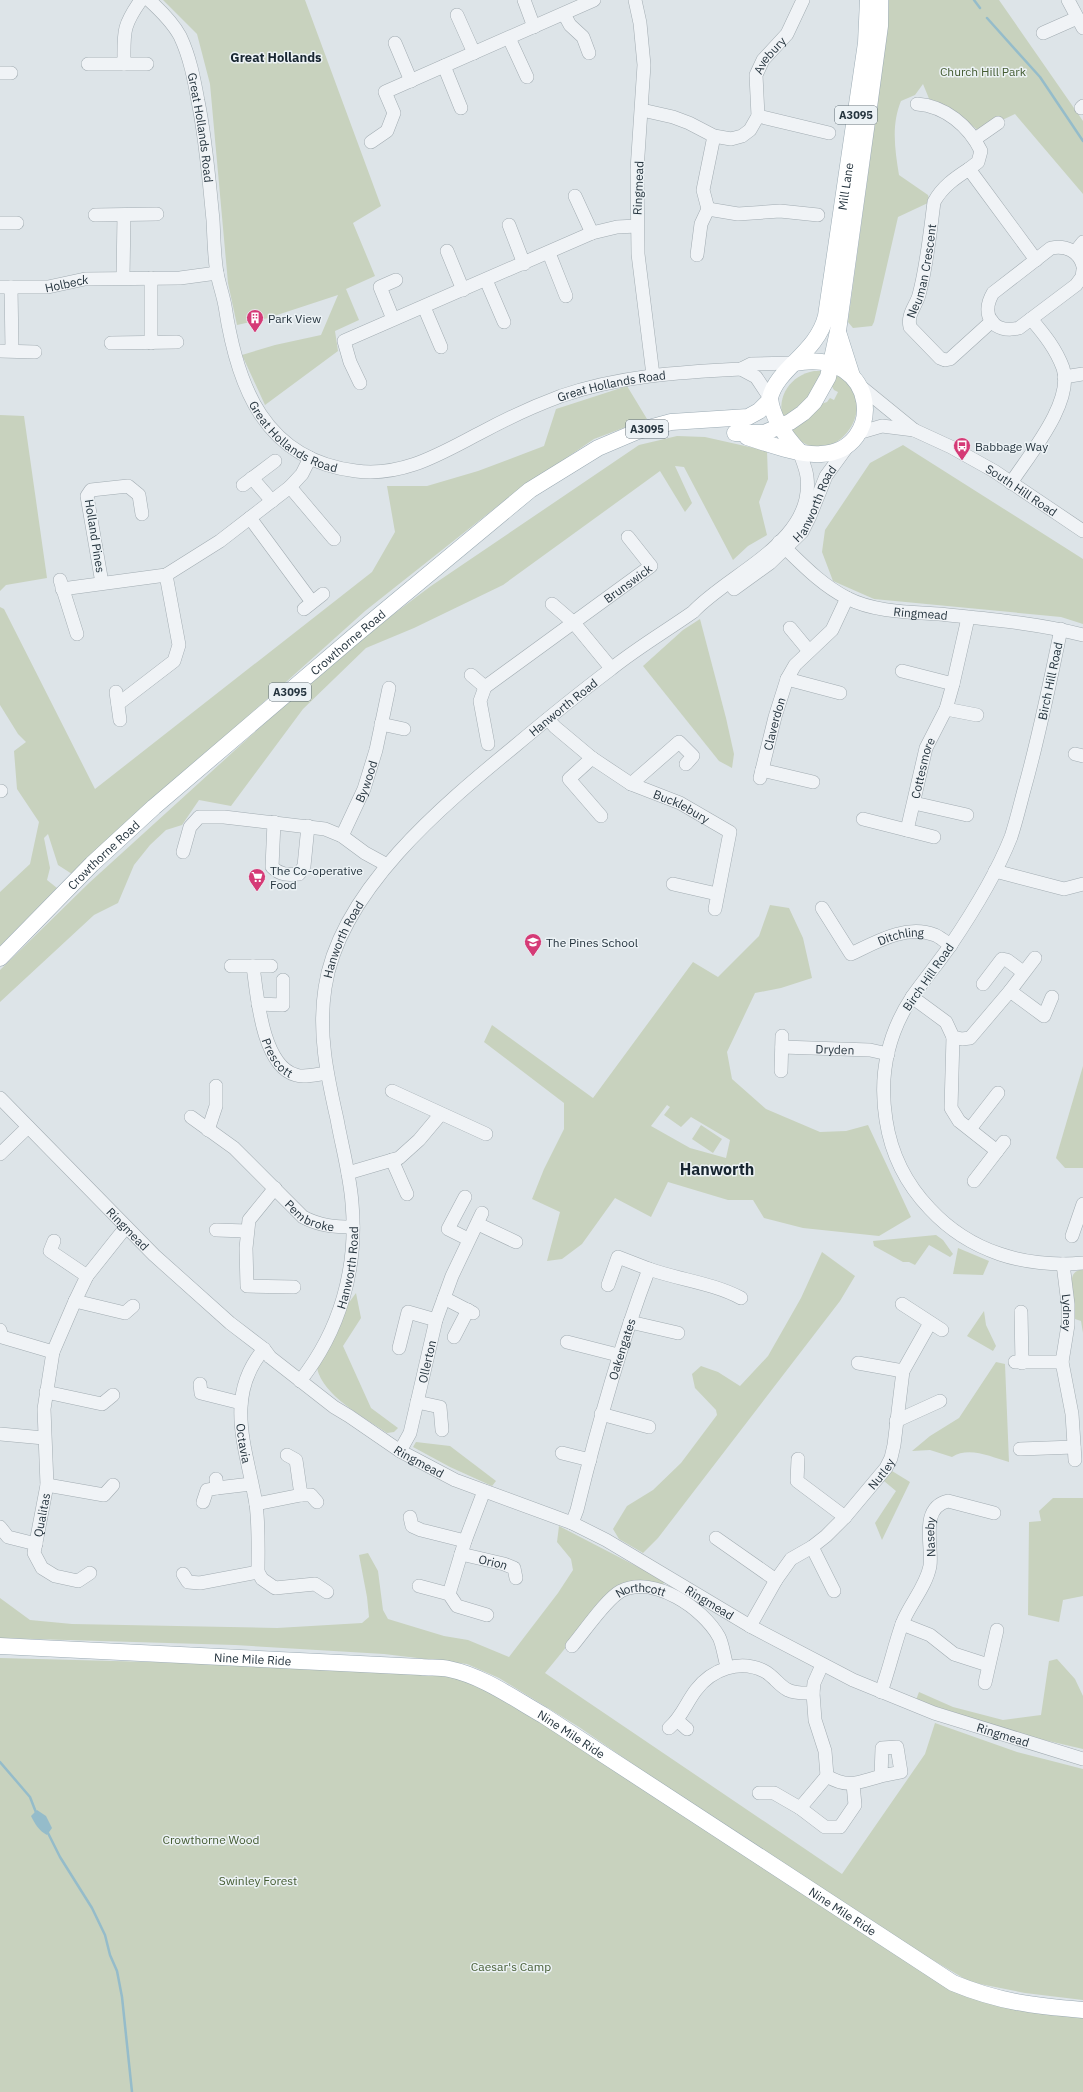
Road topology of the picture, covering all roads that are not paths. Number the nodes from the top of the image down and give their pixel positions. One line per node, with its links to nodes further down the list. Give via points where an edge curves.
1 (141, 0): 20 (street, via 127,20)
2 (149, 0): 54 (street, Great Hollands Road, via 179,34 191,65 204,134)
3 (524, 0): 13 (street)
4 (590, 0): 10 (street)
5 (635, 0): 27 (street, Ringmead, via 644,65)
6 (803, 0): 28 (street, Avebury, via 786,34 763,60 756,75)
7 (868, 0): 74 (main road, Mill Lane / A3095, via 864,56 826,316 818,337)
8 (880, 0): 67 (main road, Mill Lane / A3095, via 878,46)
9 (1068, 0): 12 (street)
10 (564, 14): 13 (street); 18 (street, via 570,25 583,37)
11 (457, 15): 17 (street)
12 (1080, 23): 14 (street)
13 (534, 27): 15 (street)
14 (1043, 33)
15 (509, 38): 17 (street); 23 (street)
16 (395, 44): 24 (street)
17 (474, 53): 22 (street)
18 (589, 53)
19 (88, 64): 20 (street)
20 (124, 64): 21 (street)
21 (147, 64)
22 (444, 66): 24 (street); 26 (street)
23 (527, 78)
24 (411, 81): 33 (street, via 384,92 394,113 387,131)
25 (918, 104): 32 (street, via 932,105 950,115)
26 (461, 108)
27 (642, 110): 31 (street, via 678,119); 44 (street, Ringmead)
28 (758, 116): 30 (street); 31 (street, via 750,130 742,136 731,139)
29 (998, 123): 32 (street)
30 (829, 133)
31 (714, 136): 36 (street, via 703,190)
32 (975, 139): 34 (street, Neuman Crescent, via 981,151 978,162)
33 (371, 142)
34 (969, 169): 50 (street); 65 (street, Neuman Crescent, via 953,180 934,202 924,275 919,296 909,316 909,323 940,358 945,360 950,359)
35 (575, 196): 45 (street)
36 (708, 209): 40 (street, via 738,214 780,211); 49 (street, via 701,224)
37 (157, 214): 39 (street)
38 (95, 215): 39 (street)
39 (124, 215): 55 (street)
40 (818, 215)
41 (0, 223): 42 (street)
42 (17, 223)
43 (509, 225): 51 (street)
44 (637, 226): 45 (street); 78 (street, Ringmead, via 639,278)
45 (592, 232): 48 (street)
46 (1079, 247): 50 (street, via 1051,248); 52 (street)
47 (446, 251): 60 (street)
48 (549, 253): 51 (street); 61 (street)
49 (696, 255)
50 (1036, 260): 65 (street, via 993,293 987,302 987,313)
51 (524, 264): 58 (street)
52 (1083, 266)
53 (1083, 270): 64 (street, via 1082,277 1076,285)
54 (217, 272): 56 (street, Holbeck, via 180,278); 89 (street, Great Hollands Road, via 236,362 252,401 268,425 287,443)
55 (123, 278): 56 (street, Holbeck); 59 (street, Holbeck, via 85,279 48,287)
56 (151, 278): 70 (street)
57 (396, 280): 63 (street, via 380,287)
58 (486, 280): 60 (street); 66 (street)
59 (6, 287): 72 (street, Holbeck)
60 (463, 290): 62 (street)
61 (566, 296)
62 (424, 307): 63 (street); 71 (street)
63 (393, 319): 81 (street, via 344,341)
64 (1031, 319): 65 (street, via 1018,328 1008,330 998,328); 79 (street, via 1052,346 1063,368)
65 (992, 321)
66 (504, 322)
67 (838, 331): 75 (main road, Mill Lane / A3095); 80 (main road, Mill Lane / A3095)
68 (177, 342): 70 (street)
69 (111, 343): 70 (street)
70 (151, 343)
71 (441, 347)
72 (6, 350): 73 (street, Holbeck)
73 (35, 352)
74 (795, 364): 75 (main road, via 810,362); 76 (street, Great Hollands Road, via 751,364); 82 (main road, Mill Lane, via 777,382)
75 (831, 365): 80 (main road, via 844,370); 84 (main road, A3095, via 825,384 814,402 797,418)
76 (741, 369): 78 (street, Great Hollands Road); 82 (street, via 756,377)
77 (1083, 374): 79 (street)
78 (653, 375): 89 (street, Great Hollands Road, via 595,386 560,396 518,413 432,458 408,467 386,472 367,472 336,468)
79 (1064, 377): 91 (street, via 1061,401 1053,420)
80 (856, 381): 85 (street, South Hill Road); 87 (main road, Mill Lane, via 865,410)
81 (360, 383)
82 (770, 399): 83 (main road, Crowthorne Road / A3095, via 759,411 748,417); 84 (main road)
83 (698, 420): 86 (main road, Crowthorne Road / A3095); 151 (main road, Crowthorne Road / A3095, via 661,424 616,440 582,457 530,490 358,632 154,807 92,864)
84 (781, 427): 86 (main road, Crowthorne Road / A3095, via 757,434); 88 (main road)
85 (914, 430): 87 (street, via 882,426); 91 (street, South Hill Road, via 956,450)
86 (734, 433): 88 (main road, Crowthorne Road / A3095)
87 (854, 438): 88 (main road, Crowthorne Road, via 841,449 825,454); 97 (street, Hanworth Road, via 826,476)
88 (799, 451): 100 (street, Hanworth Road, via 807,478 806,495 802,509)
89 (310, 458): 92 (street, Holland Pines, via 302,474)
90 (275, 461): 93 (street, via 247,482)
91 (1012, 483): 96 (street, South Hill Road)
92 (290, 487): 93 (street, Holland Pines); 98 (street)
93 (272, 501): 95 (street, Holland Pines)
94 (142, 514): 103 (street, Holland Pines, via 138,495 128,486 91,490 87,496)
95 (250, 518): 102 (street, Holland Pines, via 220,541); 104 (street, via 308,606)
96 (1083, 531)
97 (802, 532): 100 (street, Hanworth Road); 101 (street, via 799,554)
98 (333, 533)
99 (628, 536): 108 (street, Brunswick, via 651,566)
100 (783, 545): 101 (street, Ringmead); 114 (street, Hanworth Road, via 703,602 693,612)
101 (801, 565): 105 (street, Ringmead, via 821,582)
102 (166, 575): 103 (street, Holland Pines); 125 (street, via 179,645 174,661 117,698)
103 (102, 583): 111 (street, Holland Pines, via 61,584)
104 (323, 594)
105 (847, 598): 107 (street, Ringmead, via 879,608); 113 (street, Claverdon, via 832,630)
106 (552, 604): 108 (street)
107 (968, 618): 110 (street, Ringmead); 118 (street, Cottesmore)
108 (574, 622): 114 (street); 119 (street, Brunswick)
109 (790, 628): 113 (street)
110 (1061, 629): 112 (street, Ringmead); 144 (street, Birch Hill Road, via 1032,761 1011,836)
111 (77, 634)
112 (1083, 635)
113 (809, 651): 117 (street, Claverdon, via 795,665)
114 (611, 668): 124 (street, Hanworth Road)
115 (902, 670): 118 (street)
116 (471, 675): 119 (street)
117 (787, 679): 121 (street); 131 (street, Claverdon, via 774,717 761,774)
118 (953, 684): 122 (street, Cottesmore)
119 (485, 687): 128 (street, via 480,701)
120 (389, 688): 126 (street, Bywood)
121 (840, 693)
122 (946, 709): 123 (street); 133 (street, Cottesmore, via 926,748)
123 (977, 715)
124 (548, 719): 129 (street, Bucklebury); 143 (street, Hanworth Road, via 461,791)
125 (120, 720)
126 (381, 724): 127 (street); 140 (street, Bywood, via 364,790)
127 (404, 729)
128 (488, 744)
129 (592, 758): 132 (street, Bucklebury); 135 (street, via 570,779)
130 (686, 764): 132 (street, via 693,756 679,742)
131 (813, 782)
132 (631, 784): 147 (street, Bucklebury, via 680,803 734,835)
133 (914, 803): 134 (street); 139 (street, Cottesmore)
134 (967, 815)
135 (601, 816)
136 (863, 819): 139 (street)
137 (274, 822): 138 (street); 138 (street, via 272,867 278,873 289,875 299,874 304,866); 142 (street, via 199,817 190,827)
138 (308, 826): 140 (street)
139 (907, 830): 141 (street)
140 (342, 836): 143 (street)
141 (934, 837)
142 (183, 852)
143 (387, 865): 166 (street, Hanworth Road, via 351,915 328,975 322,1025)
144 (995, 871): 146 (street, via 1064,889); 150 (street, Birch Hill Road)
145 (673, 884): 147 (street)
146 (1083, 884)
147 (718, 894): 149 (street, Bucklebury)
148 (822, 908): 150 (street, Ditchling, via 846,957 888,935 919,932 935,935)
149 (715, 909)
150 (950, 945): 160 (street, Birch Hill Road)
151 (0, 958)
152 (1035, 958): 156 (street)
153 (231, 966): 154 (street)
154 (253, 966): 155 (street); 162 (street, Prescott)
155 (271, 966)
156 (1023, 972): 158 (street, via 1002,959); 159 (street)
157 (283, 980): 162 (street, via 283,1005)
158 (983, 984)
159 (1010, 991): 161 (street, via 1043,1019); 163 (street, via 970,1038)
160 (912, 997): 163 (street, via 946,1022); 164 (street, Birch Hill Road, via 895,1029)
161 (1052, 997)
162 (258, 1004): 166 (street, Prescott, via 265,1035 278,1063 297,1076)
163 (953, 1037): 174 (street, via 951,1108 959,1121)
164 (888, 1054): 165 (street, Dryden, via 782,1042); 194 (street, Birch Hill Road, via 883,1072 883,1100 889,1139 903,1173 922,1201 958,1234 988,1250 1019,1260)
165 (781, 1071)
166 (326, 1073): 179 (street, Hanworth Road)
167 (216, 1086): 175 (street, via 216,1106)
168 (392, 1091): 171 (street)
169 (998, 1093): 174 (street)
170 (0, 1098): 173 (street, Ringmead)
171 (440, 1115): 176 (street); 178 (street, via 419,1140 399,1158)
172 (191, 1117): 175 (street, Pembroke)
173 (28, 1127): 177 (street); 185 (street, Ringmead)
174 (970, 1129): 180 (street, via 1000,1147)
175 (208, 1130): 181 (street, Pembroke, via 234,1148)
176 (486, 1134)
177 (0, 1154)
178 (392, 1160): 179 (street); 182 (street)
179 (348, 1173): 186 (street, Hanworth Road)
180 (974, 1181)
181 (274, 1188): 186 (street, Pembroke, via 303,1217 316,1224); 188 (street, Pembroke, via 249,1220)
182 (407, 1194)
183 (465, 1197): 190 (street, via 448,1229)
184 (1083, 1204): 189 (street)
185 (126, 1227): 196 (street, Qualitas); 214 (street, Ringmead, via 230,1323)
186 (353, 1227): 220 (street, Hanworth Road, via 348,1277 337,1319 322,1352)
187 (216, 1230): 188 (street)
188 (247, 1230): 198 (street, Pembroke, via 247,1286)
189 (1072, 1236)
190 (468, 1239): 192 (street, Ollerton, via 480,1219); 199 (street, Ollerton)
191 (54, 1241): 196 (street, via 50,1251)
192 (516, 1242)
193 (1083, 1263): 194 (street, Birch Hill Road)
194 (1063, 1264): 217 (street, Lydney, via 1068,1325)
195 (649, 1269): 197 (street, via 618,1257); 200 (street, via 723,1288); 206 (street, Oakengates)
196 (87, 1276): 201 (street, Qualitas)
197 (608, 1284)
198 (294, 1287)
199 (444, 1298): 205 (street, Ollerton); 211 (street, Ollerton, via 470,1311)
200 (741, 1298)
201 (75, 1301): 203 (street, via 124,1313); 215 (street, Qualitas)
202 (902, 1304): 207 (street)
203 (133, 1306)
204 (1021, 1312): 217 (street, via 1018,1362)
205 (436, 1320): 213 (street, via 403,1311); 225 (street, Ollerton)
206 (630, 1322): 210 (street); 216 (street, Oakengates)
207 (930, 1323): 209 (street); 219 (street, Nutley)
208 (0, 1330): 215 (street, via 2,1338)
209 (942, 1330)
210 (678, 1333)
211 (454, 1337)
212 (567, 1342): 216 (street)
213 (399, 1348)
214 (264, 1349): 220 (street, Ringmead, via 270,1358); 226 (street, Octavia, via 250,1368)
215 (54, 1352): 222 (street, Qualitas)
216 (618, 1355): 227 (street, Oakengates)
217 (1062, 1362): 228 (street, Lydney)
218 (858, 1363): 219 (street)
219 (903, 1371): 229 (street, Nutley)
220 (303, 1378): 235 (street, Ringmead, via 334,1407)
221 (200, 1384): 226 (street, via 201,1393)
222 (46, 1392): 223 (street, via 102,1404); 233 (street, Qualitas)
223 (113, 1395)
224 (940, 1401): 229 (street)
225 (417, 1402): 231 (street, via 440,1407); 235 (street, Ollerton, via 410,1434)
226 (241, 1403): 240 (street, Octavia, via 243,1444)
227 (600, 1414): 230 (street); 239 (street, Oakengates)
228 (1077, 1414): 234 (street, Lydney, via 1075,1453)
229 (896, 1421): 250 (street, Nutley, via 892,1451 886,1468)
230 (649, 1427)
231 (442, 1430)
232 (0, 1434): 233 (street)
233 (44, 1438): 241 (street, Qualitas)
234 (1020, 1449)
235 (400, 1451): 243 (street, Ringmead, via 455,1480)
236 (562, 1453): 239 (street)
237 (287, 1455): 244 (street, via 296,1460)
238 (798, 1459): 250 (street, via 797,1481)
239 (590, 1460): 251 (street, Oakengates)
240 (250, 1484): 245 (street, via 216,1484 207,1490); 247 (street, Octavia)
241 (47, 1485): 242 (street, Qualitas, via 104,1495); 255 (street, Qualitas)
242 (113, 1485)
243 (484, 1491): 251 (street, Ringmead); 254 (street, Orion)
244 (301, 1495): 246 (street, via 311,1495); 247 (street)
245 (203, 1502)
246 (317, 1502)
247 (256, 1504): 258 (street, Octavia)
248 (994, 1513): 268 (street, Naseby, via 948,1501 935,1508 929,1524 930,1566)
249 (410, 1517): 254 (street, Orion, via 412,1526 421,1530)
250 (846, 1517): 256 (street, Nutley)
251 (572, 1523): 269 (street, Ringmead, via 647,1563)
252 (0, 1527): 255 (street, Qualitas, via 8,1536)
253 (716, 1538): 262 (street)
254 (465, 1541): 257 (street, Orion)
255 (36, 1544): 259 (street, Qualitas, via 34,1553 42,1568 55,1576 78,1581)
256 (812, 1547): 262 (street, Nutley, via 791,1559); 264 (street)
257 (461, 1554): 261 (street, Orion, via 514,1568); 266 (street, Orion)
258 (258, 1572): 260 (street, via 200,1582 188,1582); 265 (street, via 262,1579 275,1588 315,1584)
259 (90, 1573)
260 (184, 1574)
261 (516, 1578)
262 (776, 1580): 269 (street, Nutley)
263 (419, 1586): 266 (street)
264 (834, 1591)
265 (327, 1592)
266 (449, 1594): 267 (street, via 457,1606 470,1616)
267 (487, 1615)
268 (902, 1624): 274 (street, via 930,1635 954,1654); 277 (street, Naseby)
269 (750, 1626): 273 (street, Ringmead)
270 (997, 1630): 274 (street)
271 (0, 1646): 286 (main road, Nine Mile Ride, via 421,1667 468,1674 543,1715 953,1983 981,1995 1020,2004)
272 (572, 1646): 275 (street, Northcott, via 585,1638 607,1604 621,1591 640,1587 660,1589 679,1599 710,1625 719,1637)
273 (822, 1665): 277 (street, Ringmead); 278 (street)
274 (988, 1665): 276 (street)
275 (727, 1666): 278 (street, via 759,1668 772,1675 787,1690); 279 (street, via 696,1690)
276 (985, 1683)
277 (881, 1692): 280 (street, Ringmead, via 934,1713)
278 (813, 1693): 281 (street, via 815,1720 825,1751)
279 (678, 1726)
280 (1083, 1759)
281 (827, 1776): 283 (street, via 839,1784); 285 (street)
282 (882, 1776): 283 (street)
283 (853, 1784): 285 (street, via 855,1805 840,1827 825,1827)
284 (759, 1793): 285 (street, via 774,1793)
285 (800, 1808)
286 (1083, 2010)

